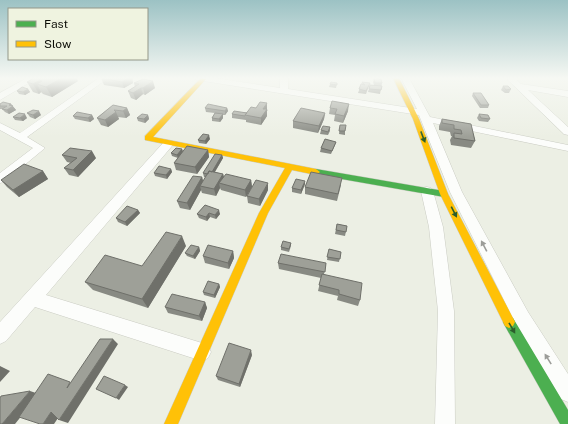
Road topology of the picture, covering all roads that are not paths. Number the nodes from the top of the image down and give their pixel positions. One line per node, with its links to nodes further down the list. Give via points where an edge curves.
1 (76, 98): 10 (street)
2 (183, 98): 11 (street, via 148,138)
3 (324, 98): 7 (street)
4 (409, 98): 7 (street)
5 (413, 98): 7 (street)
6 (531, 98): 9 (street)
7 (420, 114): 12 (street); 16 (street, one-way to 16); 20 (street, one-way to 7, via 522,318 456,192)
8 (0, 126): 10 (street)
9 (568, 132)
10 (20, 137): 14 (street, via 40,148)
11 (168, 144): 13 (street); 17 (street)
12 (568, 148)
13 (290, 167): 15 (street); 19 (street, via 264,213)
14 (0, 179)
15 (426, 191): 16 (street); 22 (street, via 436,227 446,311)
16 (444, 194): 23 (street, one-way to 23, via 507,319)
17 (32, 298): 18 (street); 19 (street)
18 (0, 335)
19 (202, 352): 21 (street)
20 (568, 392)
21 (171, 424)
22 (445, 424)
23 (568, 424)

